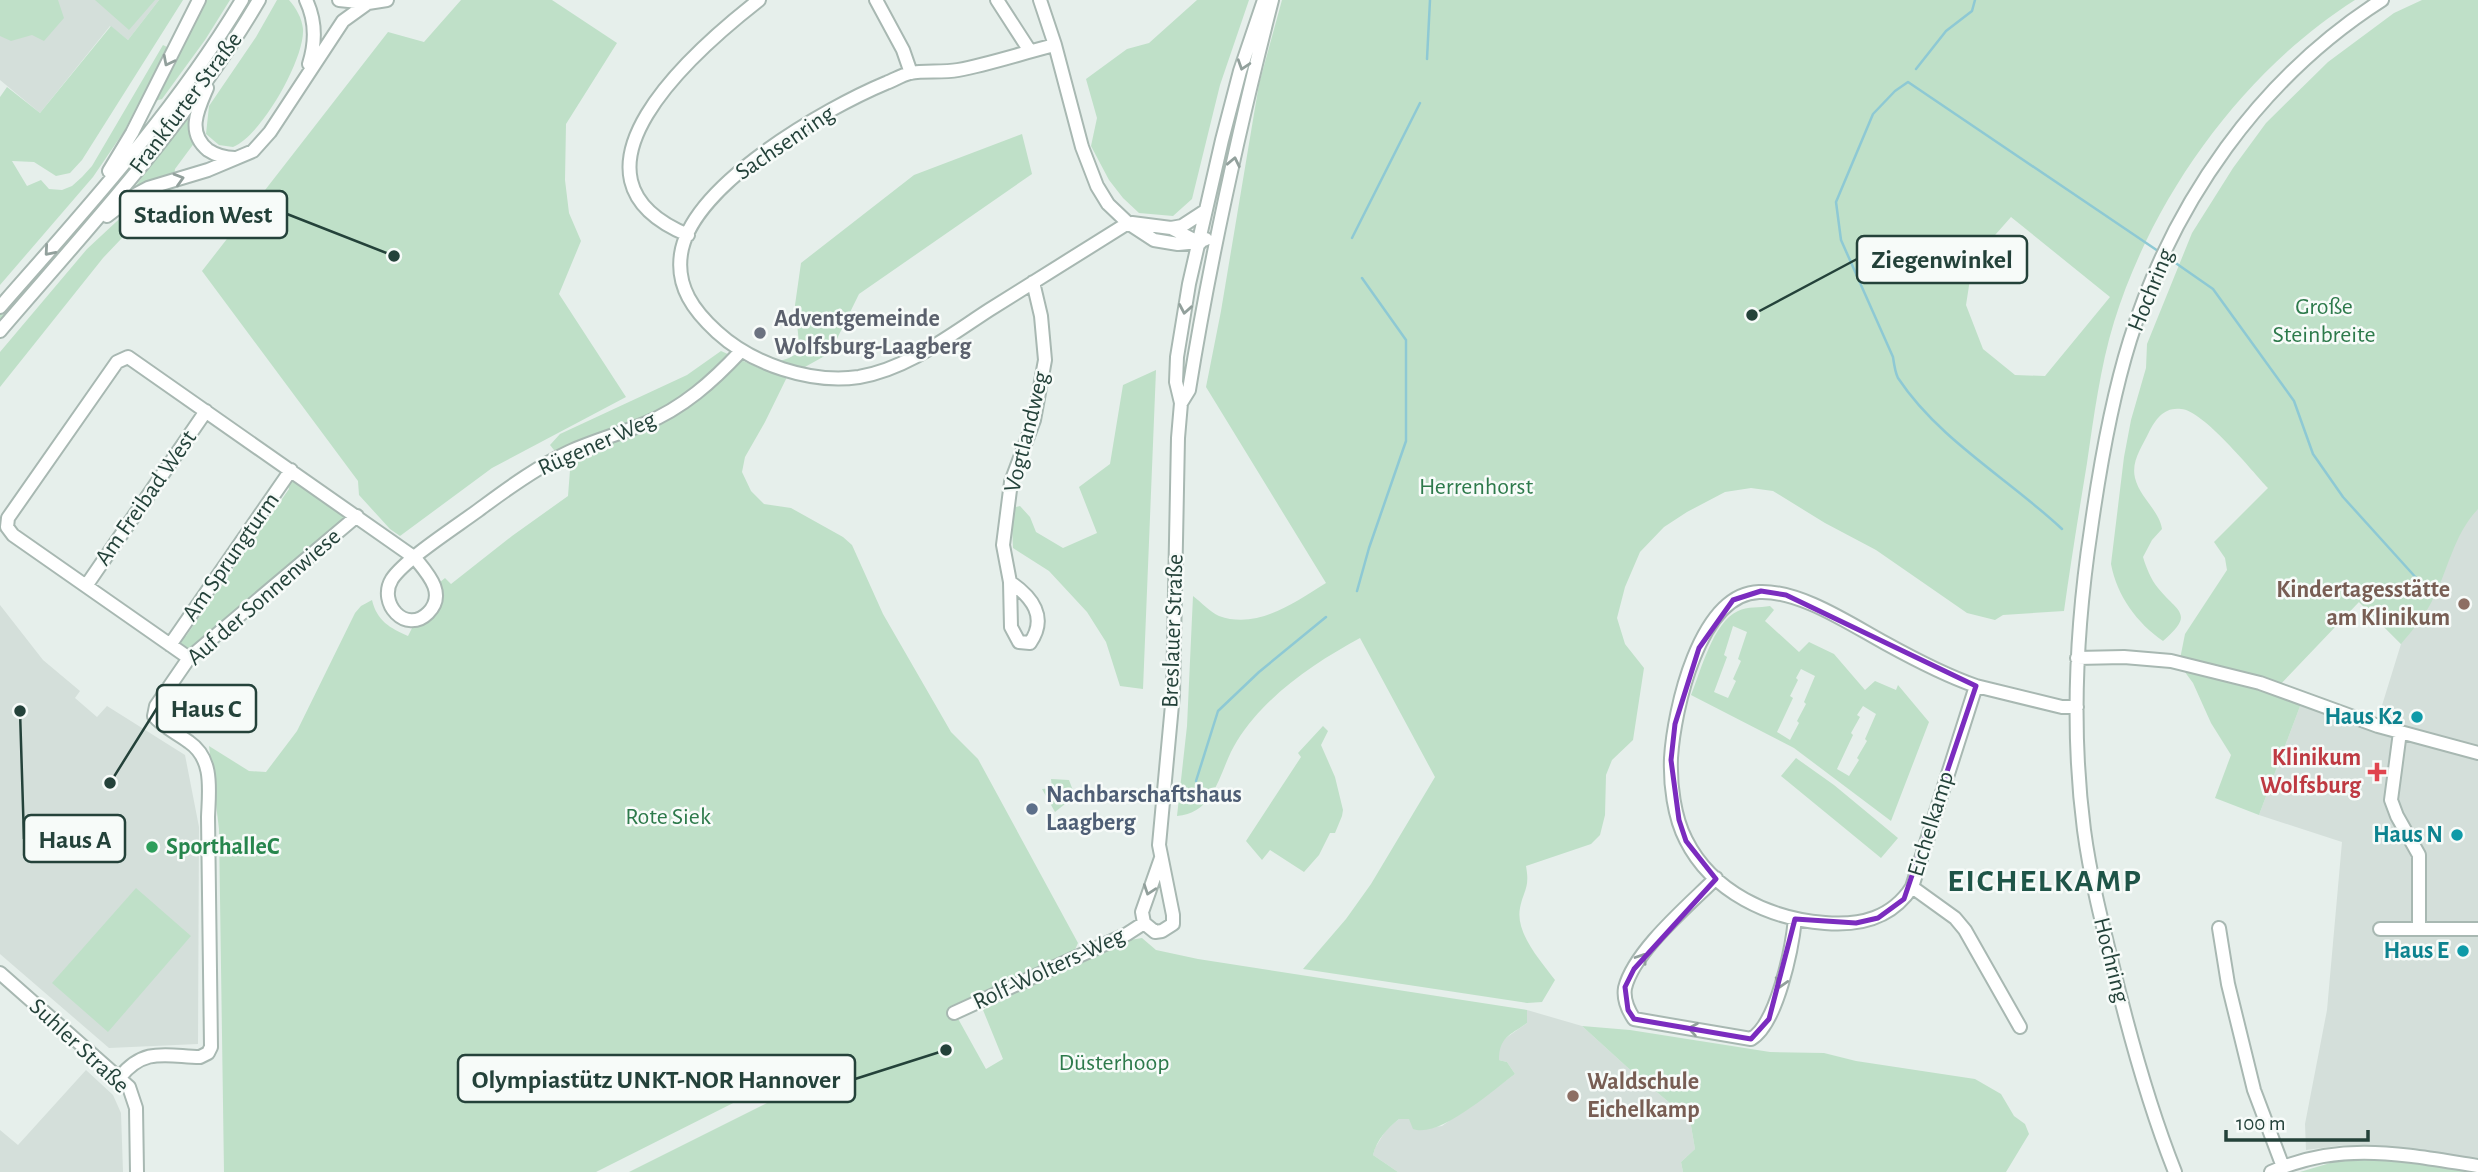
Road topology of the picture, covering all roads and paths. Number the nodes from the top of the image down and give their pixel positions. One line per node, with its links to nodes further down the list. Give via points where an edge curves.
1 (199, 0): 22 (street, one-way to 22)
2 (242, 0): 22 (street, Frankfurter Straße, via 158,121)
3 (259, 0): 18 (street, Frankfurter Straße)
4 (306, 0): 20 (street, via 314,35)
5 (340, 0): 14 (street); 15 (street)
6 (387, 0): 14 (street)
7 (759, 0): 27 (street, via 690,59 662,92 631,149 630,176 639,199 672,229)
8 (876, 0): 19 (street)
9 (997, 0): 17 (street)
10 (1040, 0): 16 (street)
11 (1264, 0): 23 (street, Breslauer Straße, one-way to 23, via 1240,71)
12 (1272, 0): 26 (street, Breslauer Straße, one-way to 12)
13 (2382, 0): 44 (street, Hochring, via 2322,44 2279,85 2199,186 2158,268 2130,338 2102,451)
14 (368, 3): 15 (street)
15 (343, 21): 20 (street)
16 (1055, 46): 17 (street, Sachsenring); 24 (street, via 1089,167 1108,204)
17 (1030, 51): 19 (street, Sachsenring, via 958,70)
18 (214, 71): 21 (street, via 196,114 196,134 217,156); 28 (street, Frankfurter Straße)
19 (911, 73): 27 (street, Sachsenring, via 826,112 760,155 716,195)
20 (304, 78): 21 (street, via 265,139)
21 (242, 157): 28 (street, one-way to 21, via 141,192)
22 (94, 199): 32 (street, Frankfurter Straße, one-way to 32)
23 (1205, 211): 25 (street); 29 (street, Breslauer Straße)
24 (1128, 222): 25 (street); 29 (street, via 1154,240); 31 (street, Sachsenring)
25 (1171, 228): 29 (street)
26 (1219, 228): 29 (street); 30 (street, Breslauer Straße)
27 (688, 235): 34 (street, Sachsenring, via 681,253 684,291 703,320)
28 (80, 239): 33 (street, Frankfurter Straße)
29 (1199, 242): 30 (street); 35 (street, Breslauer Straße, one-way to 35, via 1177,357)
30 (1212, 261): 35 (street, Breslauer Straße, via 1189,390)
31 (1033, 282): 34 (street, Sachsenring, via 913,358 858,377 797,373); 40 (street, Vogtlandweg, via 1045,360 1034,420 1011,482 1003,545)
32 (0, 307)
33 (0, 331)
34 (741, 351): 39 (street, Rügener Weg, via 688,400 536,469)
35 (1181, 403): 49 (street, Breslauer Straße, via 1173,694)
36 (206, 411): 37 (street, Am Freibad West); 41 (street, Am Freibad West); 41 (street, Am Freibad West, via 124,358 8,519 13,535)
37 (291, 470): 38 (street, Am Freibad West); 42 (street, Am Sprungturm)
38 (357, 516): 39 (street, Am Freibad West); 43 (street, Auf der Sonnenwiese)
39 (415, 558): 39 (street, Rügener Weg, via 387,590 393,611 414,621 425,616 436,601 432,579)
40 (1010, 582)
41 (86, 586): 42 (street, Am Freibad West)
42 (170, 645): 43 (street, Am Freibad West)
43 (189, 658): 61 (street, Auf der Sonnenwiese, via 153,716 199,750 210,780 211,1046 201,1057 147,1055)
44 (2077, 658): 46 (street, Hochring); 47 (street, via 2171,661 2260,683)
45 (1976, 686): 46 (street, Eichelkamp); 50 (street, Eichelkamp, via 1786,595 1761,591 1733,600 1717,616 1693,660 1675,724 1671,760 1673,793 1686,841); 51 (street, Eichelkamp)
46 (2077, 707): 65 (street, Hochring, via 2084,829 2094,887 2129,1031)
47 (2400, 732): 48 (street); 55 (street, via 2391,800 2419,855)
48 (2478, 753)
49 (1161, 858): 53 (street, Breslauer Straße, one-way to 53, via 1142,912); 53 (street, Breslauer Straße, via 1172,924 1155,932)
50 (1716, 878): 52 (street, Eichelkamp, via 1750,903); 52 (street, one-way to 50, via 1793,944 1760,1034 1751,1039 1634,1019 1625,999 1634,969 1658,936)
51 (1912, 887): 52 (street, Eichelkamp, via 1892,910 1878,918 1836,924); 60 (street, via 1965,930)
52 (1795, 919)
53 (1144, 923): 59 (street, Rolf-Wolters-Weg)
54 (2219, 928): 63 (street, via 2228,984)
55 (2419, 928): 56 (street); 57 (street)
56 (2380, 929)
57 (2478, 929)
58 (0, 973): 61 (street, Suhler Straße)
59 (954, 1013)
60 (2020, 1027)
61 (120, 1077): 64 (street, Suhler Straße, via 134,1098)
62 (2478, 1166): 63 (street, via 2387,1152 2341,1153)
63 (2277, 1169)
64 (137, 1172)
65 (2175, 1172)

